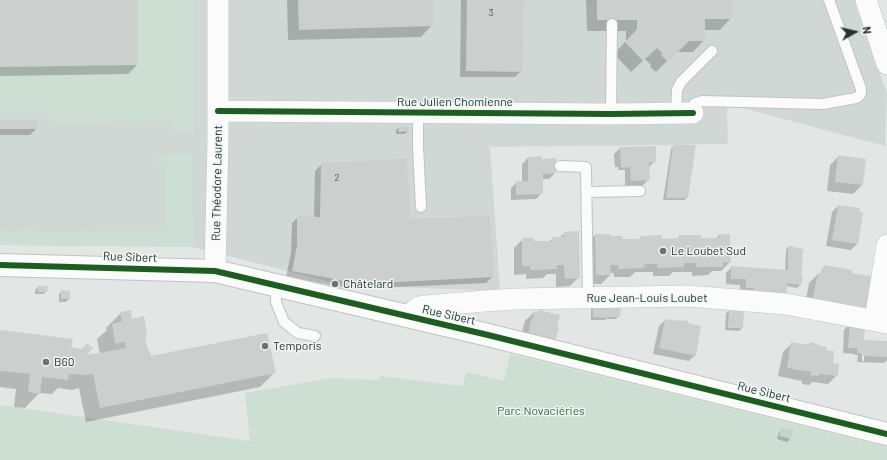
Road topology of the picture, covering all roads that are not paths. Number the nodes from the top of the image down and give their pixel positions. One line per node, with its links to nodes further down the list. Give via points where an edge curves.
1 (218, 0): 7 (street, Rue Théodore Laurent)
2 (829, 0): 9 (lane, via 861,89 859,96 823,104 702,101)
3 (866, 0): 6 (street)
4 (612, 24): 10 (lane)
5 (712, 51): 9 (lane, via 681,82 677,90)
6 (887, 64)
7 (218, 111): 8 (street, Rue Julien Chomienne); 17 (street, Rue Théodore Laurent)
8 (418, 113): 10 (street, Rue Julien Chomienne); 14 (lane)
9 (684, 113): 10 (street, Rue Julien Chomienne)
10 (611, 114)
11 (560, 166): 13 (lane, via 586,167)
12 (640, 191): 13 (lane)
13 (587, 192): 19 (lane)
14 (421, 207)
15 (887, 245): 21 (street)
16 (0, 265): 17 (street, Rue Sibert)
17 (215, 271): 18 (street, Rue Sibert)
18 (277, 285): 20 (street, Rue Sibert); 22 (lane, via 276,302 284,322 298,333)
19 (588, 298): 20 (street, Rue Jean-Louis Loubet, via 516,299 426,306 415,310); 21 (street, Rue Jean-Louis Loubet, via 688,296 786,304)
20 (411, 317): 23 (street, Rue Sibert)
21 (881, 321)
22 (315, 336)
23 (887, 434)

